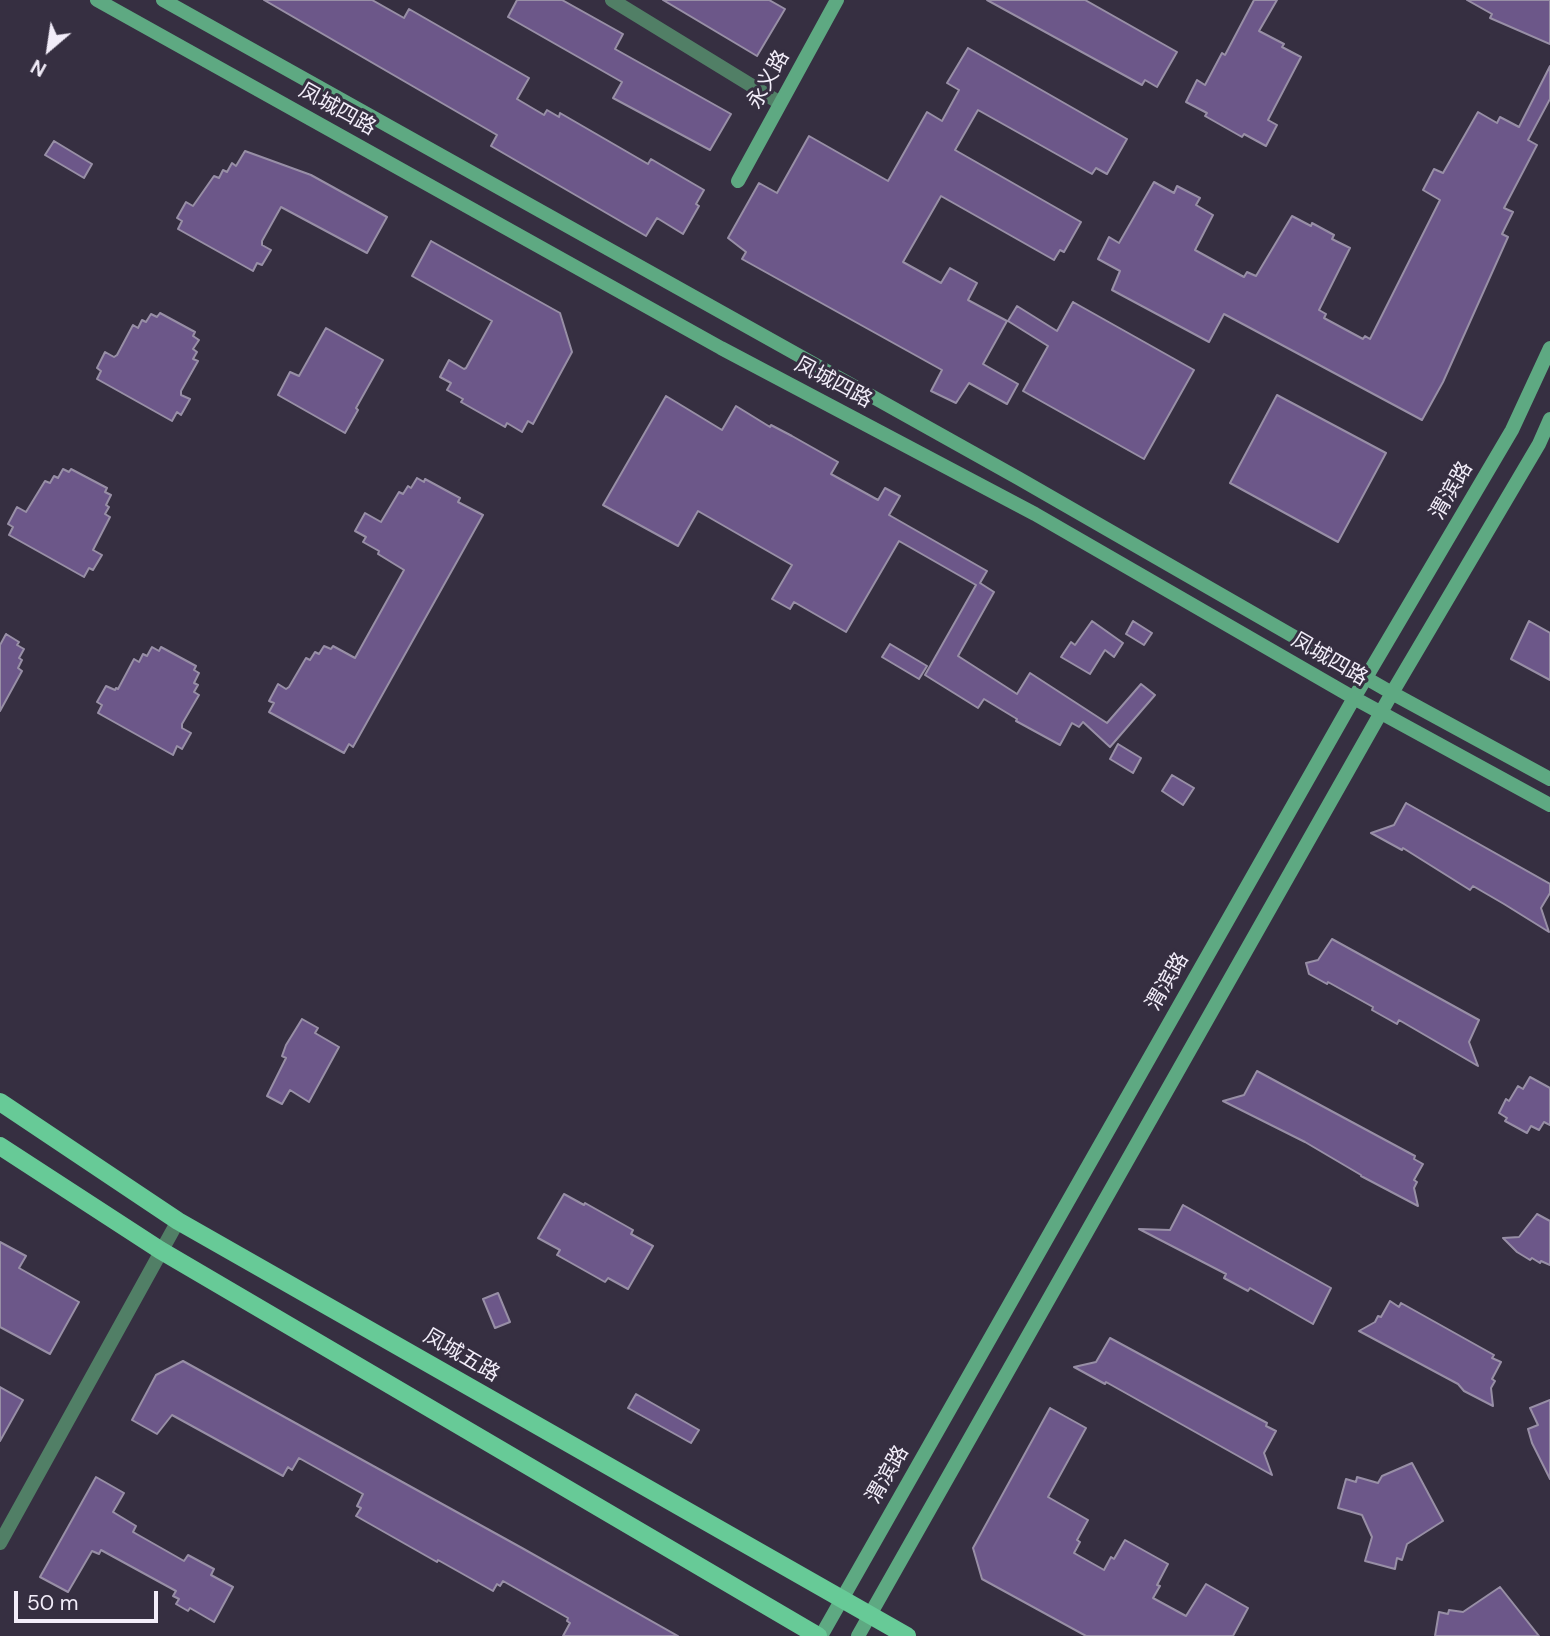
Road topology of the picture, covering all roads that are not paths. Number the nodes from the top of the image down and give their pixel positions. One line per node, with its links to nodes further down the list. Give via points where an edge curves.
1 (97, 0): 11 (street, 凤城四路, via 722,348 1035,514)
2 (163, 0): 9 (street, 凤城四路)
3 (612, 0): 5 (street)
4 (837, 0): 5 (street, 永义路)
5 (780, 103): 6 (street, 永义路)
6 (738, 181)
7 (1550, 348): 9 (street, 渭滨路, via 1512,430)
8 (1550, 419): 10 (street)
9 (1367, 678): 10 (street, 凤城四路); 11 (street, 渭滨路)
10 (1392, 693): 12 (street); 13 (street, 凤城四路)
11 (1354, 698): 12 (street, 凤城四路); 20 (street, 渭滨路)
12 (1381, 713): 14 (street, 凤城四路); 21 (street)
13 (1550, 779)
14 (1550, 804)
15 (0, 1102): 17 (main road, 凤城五路)
16 (0, 1146): 18 (main road)
17 (178, 1220): 18 (street); 20 (main road, 凤城五路)
18 (160, 1250): 19 (street); 22 (main road)
19 (0, 1543)
20 (841, 1600): 21 (main road, 凤城五路); 22 (street, 渭滨路)
21 (869, 1615): 23 (street); 24 (main road, 凤城五路)
22 (820, 1636)
23 (858, 1636)
24 (907, 1636)

